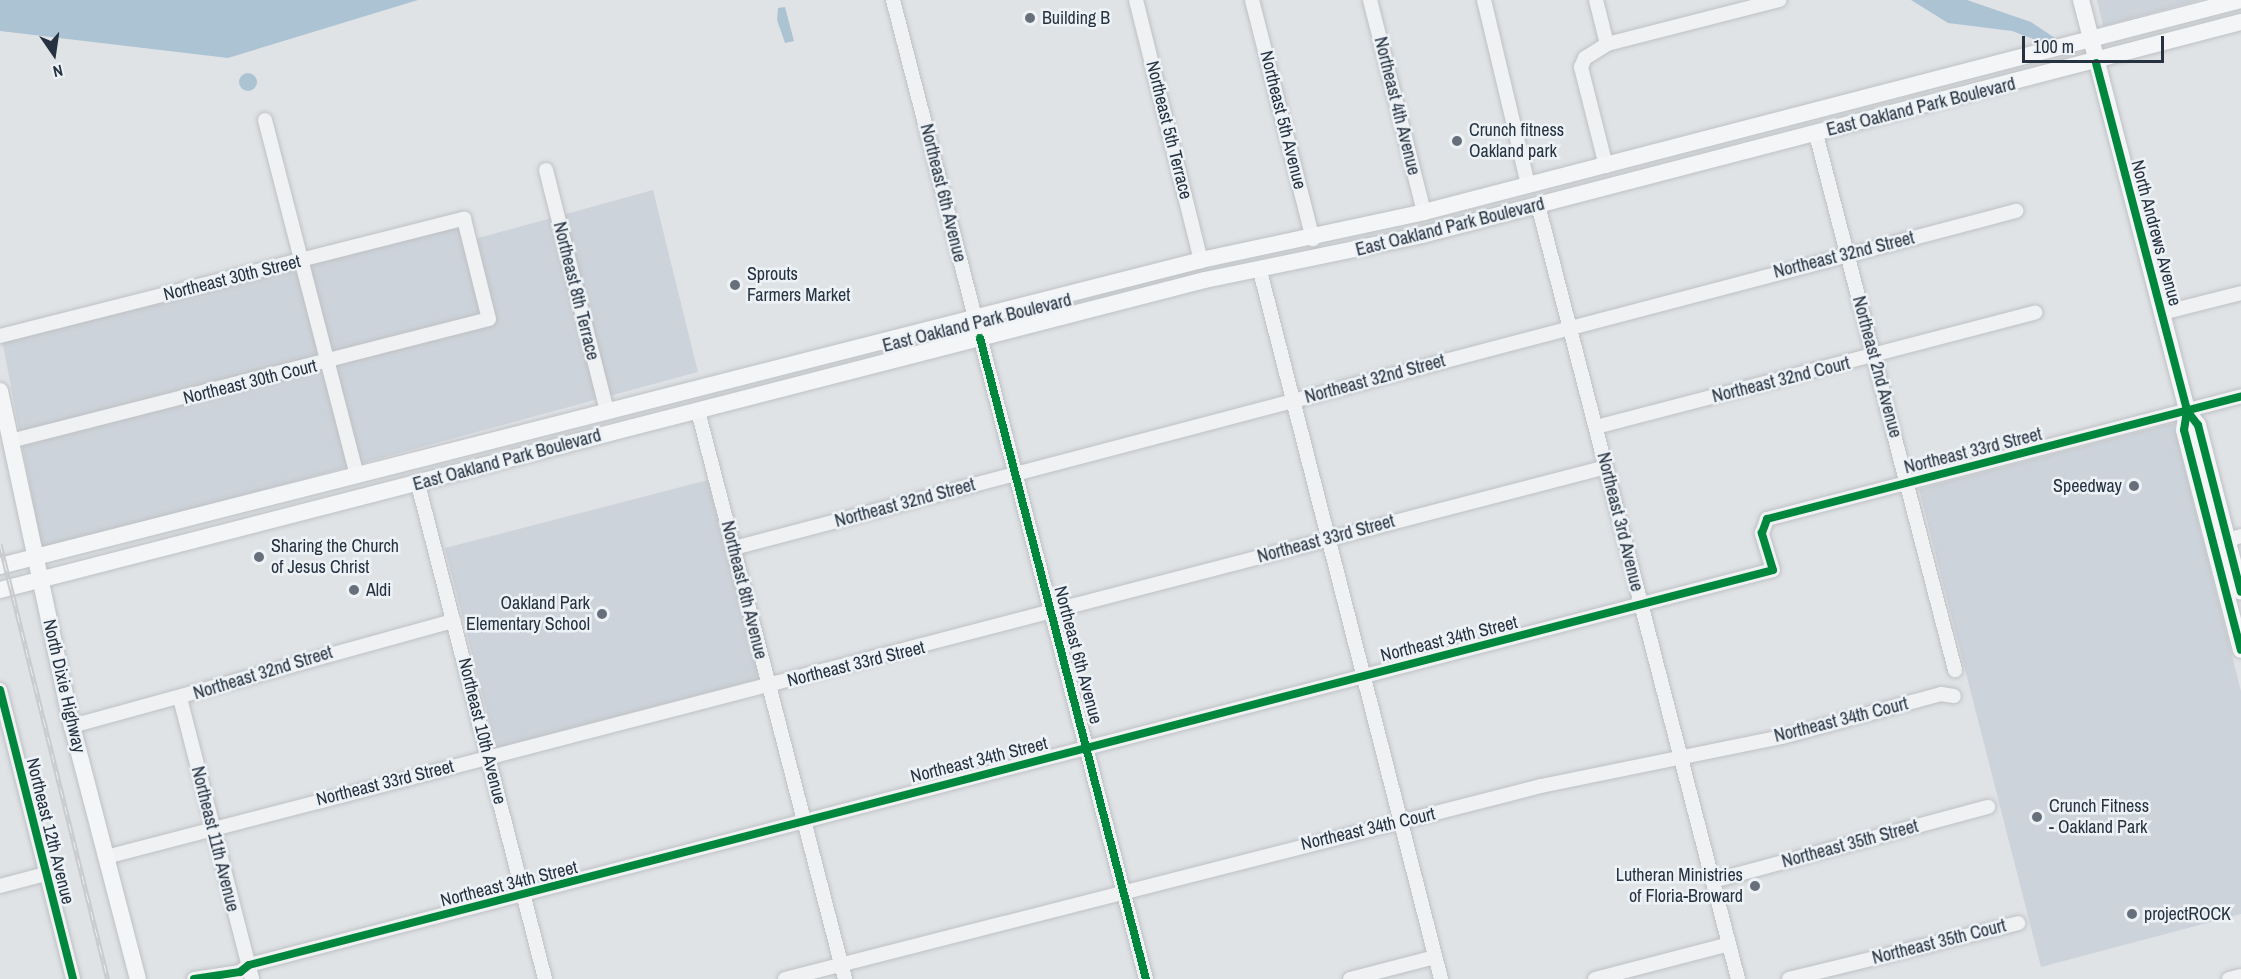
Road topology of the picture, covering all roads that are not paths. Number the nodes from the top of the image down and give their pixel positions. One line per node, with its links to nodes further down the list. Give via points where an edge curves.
1 (894, 0): 36 (street, Northeast 6th Avenue)
2 (1136, 0): 30 (street, Northeast 5th Terrace)
3 (1252, 0): 26 (street, Northeast 5th Avenue)
4 (1370, 0): 25 (street, Northeast 4th Avenue)
5 (1484, 0): 22 (street)
6 (1596, 0): 12 (street)
7 (1779, 0): 12 (street)
8 (2081, 0): 11 (main road, North Andrews Avenue)
9 (2241, 0): 11 (main road, East Oakland Park Boulevard)
10 (2241, 22): 13 (main road, East Oakland Park Boulevard)
11 (2091, 42): 13 (main road, North Andrews Avenue); 14 (main road, East Oakland Park Boulevard)
12 (1607, 44): 19 (street, via 1585,58 1581,68)
13 (2096, 63): 17 (main road, East Oakland Park Boulevard); 35 (main road, North Andrews Avenue)
14 (1843, 104): 16 (main road, East Oakland Park Boulevard); 17 (main road, via 1821,118)
15 (265, 120): 31 (street)
16 (1748, 129): 18 (main road); 19 (main road, East Oakland Park Boulevard)
17 (1816, 134): 18 (main road, East Oakland Park Boulevard); 29 (street, Northeast 2nd Avenue)
18 (1732, 156): 23 (main road, East Oakland Park Boulevard)
19 (1606, 165): 21 (main road, East Oakland Park Boulevard)
20 (546, 170): 47 (street, Northeast 8th Terrace)
21 (1561, 177): 22 (main road, East Oakland Park Boulevard); 23 (main road, via 1543,190)
22 (1528, 186): 25 (main road, East Oakland Park Boulevard)
23 (1538, 205): 27 (main road, East Oakland Park Boulevard); 38 (street, Northeast 3rd Avenue)
24 (2016, 211): 29 (street, Northeast 32nd Street)
25 (1424, 212): 26 (main road, East Oakland Park Boulevard); 27 (main road)
26 (1313, 239): 28 (main road, East Oakland Park Boulevard)
27 (1405, 239): 32 (main road, East Oakland Park Boulevard)
28 (1293, 243): 30 (main road, East Oakland Park Boulevard); 32 (main road, via 1265,260)
29 (1847, 254): 38 (street, Northeast 32nd Street); 41 (street, Northeast 2nd Avenue)
30 (1201, 260): 36 (main road, East Oakland Park Boulevard)
31 (302, 261): 37 (street, Northeast 30th Street, via 464,219); 39 (street, Northeast 30th Street); 42 (street)
32 (1260, 271): 40 (main road, East Oakland Park Boulevard); 46 (street)
33 (2241, 293): 35 (street)
34 (2035, 313): 41 (street, Northeast 32nd Court)
35 (2162, 314): 49 (main road, North Andrews Avenue)
36 (974, 316): 40 (street, Northeast 6th Avenue); 45 (main road, East Oakland Park Boulevard)
37 (489, 319): 42 (street, Northeast 30th Court)
38 (1569, 326): 46 (street, Northeast 32nd Street); 51 (street, Northeast 3rd Avenue)
39 (0, 336)
40 (980, 338): 48 (main road, East Oakland Park Boulevard); 56 (street, Northeast 6th Avenue)
41 (1873, 357): 51 (street, Northeast 32nd Court); 58 (street, Northeast 2nd Avenue)
42 (328, 363): 54 (street, Northeast 30th Court); 57 (street)
43 (0, 391): 54 (main road, North Dixie Highway)
44 (2241, 396): 49 (street, Northeast 33rd Street)
45 (661, 397): 47 (main road, East Oakland Park Boulevard); 50 (main road, via 650,406)
46 (1293, 402): 56 (street, Northeast 32nd Street); 61 (street)
47 (607, 411): 52 (main road, East Oakland Park Boulevard); 53 (main road)
48 (698, 411): 50 (main road, East Oakland Park Boulevard); 63 (street, Northeast 8th Avenue)
49 (2187, 411): 58 (street, Northeast 33rd Street); 62 (main road, North Andrews Avenue, via 2198,425); 73 (main road, North Andrews Avenue, via 2184,430)
50 (648, 424): 53 (main road, East Oakland Park Boulevard)
51 (1596, 427): 55 (street, Northeast 3rd Avenue)
52 (516, 434): 57 (main road, East Oakland Park Boulevard); 59 (main road, via 499,448 429,467)
53 (599, 436): 59 (main road, East Oakland Park Boulevard)
54 (10, 441): 64 (main road, North Dixie Highway)
55 (1606, 467): 61 (street, Northeast 33rd Street); 70 (street, Northeast 3rd Avenue)
56 (1015, 474): 63 (street, Northeast 32nd Street); 71 (street, Northeast 6th Avenue)
57 (357, 475): 60 (main road, via 342,493 251,516); 64 (main road, East Oakland Park Boulevard)
58 (1908, 483): 66 (street, Northeast 33rd Street, via 1767,519 1762,533); 74 (street, Northeast 2nd Avenue)
59 (418, 484): 60 (main road, East Oakland Park Boulevard); 72 (street, Northeast 10th Avenue)
60 (238, 529): 67 (main road, East Oakland Park Boulevard)
61 (1328, 538): 71 (street, Northeast 33rd Street); 75 (street)
62 (2234, 538): 69 (main road, North Andrews Avenue)
63 (734, 548): 76 (street, Northeast 8th Avenue)
64 (35, 558): 65 (main road, East Oakland Park Boulevard); 67 (main road, North Dixie Highway)
65 (0, 566)
66 (1773, 570): 70 (street, Northeast 34th Street)
67 (40, 581): 68 (main road, East Oakland Park Boulevard); 80 (main road, North Dixie Highway)
68 (0, 590)
69 (2241, 592)
70 (1642, 606): 75 (street, Northeast 34th Street); 83 (street, Northeast 3rd Avenue)
71 (1052, 614): 76 (street, Northeast 33rd Street); 82 (street, Northeast 6th Avenue)
72 (454, 621): 79 (street, Northeast 32nd Street); 84 (street, Northeast 10th Avenue)
73 (2241, 650)
74 (1955, 670)
75 (1364, 676): 82 (street, Northeast 34th Street); 87 (street)
76 (769, 686): 84 (street, Northeast 33rd Street); 86 (street, Northeast 8th Avenue)
77 (0, 690): 81 (street, Northeast 12th Avenue)
78 (1954, 696): 83 (street, Northeast 34th Court, via 1941,694 1782,737)
79 (180, 698): 80 (street, Northeast 32nd Street); 88 (street, Northeast 11th Avenue)
80 (72, 726): 89 (main road, North Dixie Highway)
81 (5, 736): 90 (street, Northeast 12th Avenue)
82 (1086, 748): 86 (street, Northeast 34th Street); 93 (street, Northeast 6th Avenue)
83 (1680, 754): 87 (street, Northeast 34th Court); 91 (street, Northeast 3rd Avenue)
84 (489, 756): 88 (street, Northeast 33rd Street); 94 (street, Northeast 10th Avenue)
85 (1988, 807): 91 (street, Northeast 35th Street)
86 (804, 821): 94 (street, Northeast 34th Street); 99 (street, Northeast 8th Avenue)
87 (1401, 821): 93 (street, Northeast 34th Court); 97 (street)
88 (211, 828): 89 (street, Northeast 33rd Street); 98 (street, Northeast 11th Avenue)
89 (106, 857): 102 (main road, North Dixie Highway)
90 (45, 874): 92 (street); 101 (street, Northeast 12th Avenue)
91 (1713, 881): 96 (street, Northeast 3rd Avenue)
92 (0, 886)
93 (1124, 891): 99 (street, Northeast 34th Court); 107 (street, Northeast 6th Avenue)
94 (524, 897): 98 (street, Northeast 34th Street); 105 (street, Northeast 10th Avenue)
95 (2018, 922): 112 (street, Northeast 35th Court)
96 (1729, 945): 110 (street); 111 (street, Northeast 3rd Avenue)
97 (1436, 957): 108 (street); 109 (street)
98 (249, 965): 103 (street, Northeast 34th Street, via 240,972); 104 (street, Northeast 11th Avenue)
99 (843, 972): 106 (street, Northeast 34th Court)
100 (2241, 976): 113 (street)
101 (73, 979)
102 (138, 979)
103 (194, 979)
104 (252, 979)
105 (545, 979)
106 (785, 979)
107 (1146, 979)
108 (1350, 979)
109 (1441, 979)
110 (1595, 979)
111 (1738, 979)
112 (1789, 979)
113 (2229, 979)

